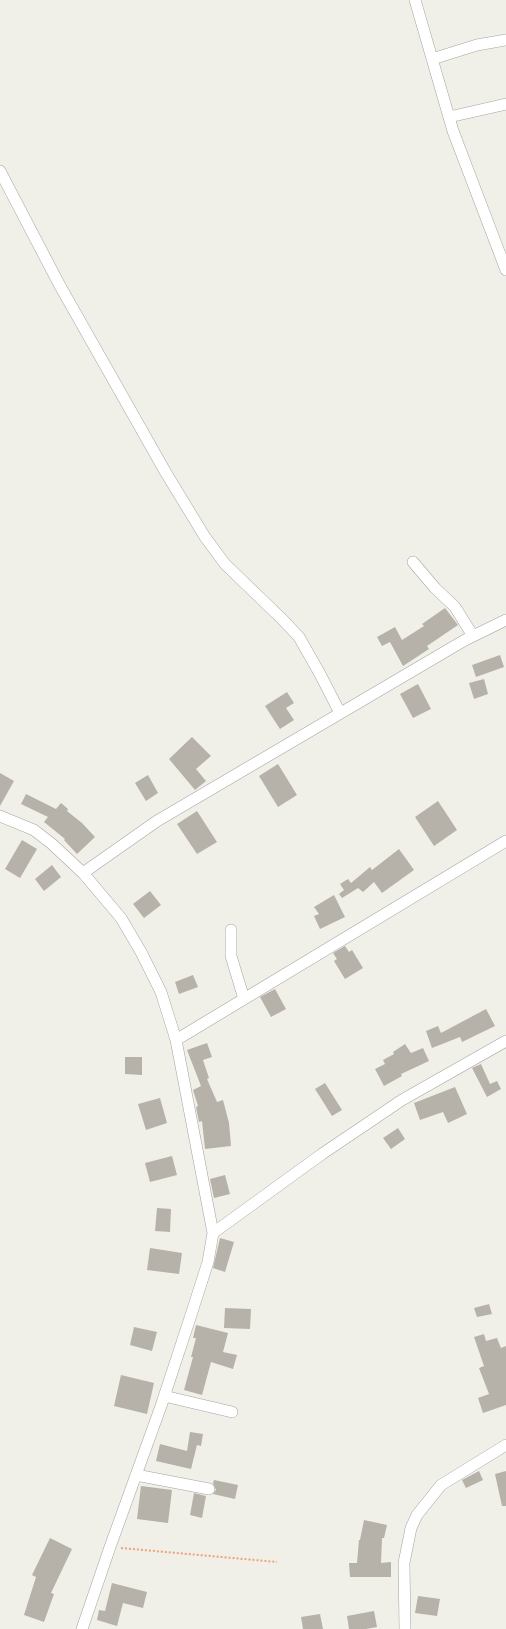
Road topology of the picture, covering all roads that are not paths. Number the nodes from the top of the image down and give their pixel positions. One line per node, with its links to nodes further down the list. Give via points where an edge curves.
1 (415, 0): 3 (street)
2 (506, 40): 3 (street, via 477,45)
3 (432, 59): 5 (street)
4 (506, 104): 5 (street)
5 (449, 117): 7 (street)
6 (0, 171): 11 (street, via 59,284 205,537 225,564 299,637)
7 (506, 270)
8 (413, 562): 10 (street, via 455,607)
9 (506, 620): 10 (street)
10 (473, 636): 11 (street)
11 (340, 713): 14 (street, via 157,821)
12 (0, 816): 14 (street, via 34,830)
13 (506, 841): 16 (street)
14 (83, 873): 17 (street, via 121,918 141,952 161,992)
15 (231, 930): 16 (street, via 231,956)
16 (244, 999): 17 (street)
17 (176, 1040): 19 (street)
18 (505, 1045): 19 (street, via 402,1100)
19 (213, 1233): 20 (street, via 208,1262)
20 (164, 1396): 21 (street); 23 (street)
21 (232, 1412)
22 (506, 1445): 26 (street, via 441,1485 416,1515 404,1563)
23 (136, 1475): 24 (street); 25 (street)
24 (209, 1489)
25 (82, 1629)
26 (405, 1629)

